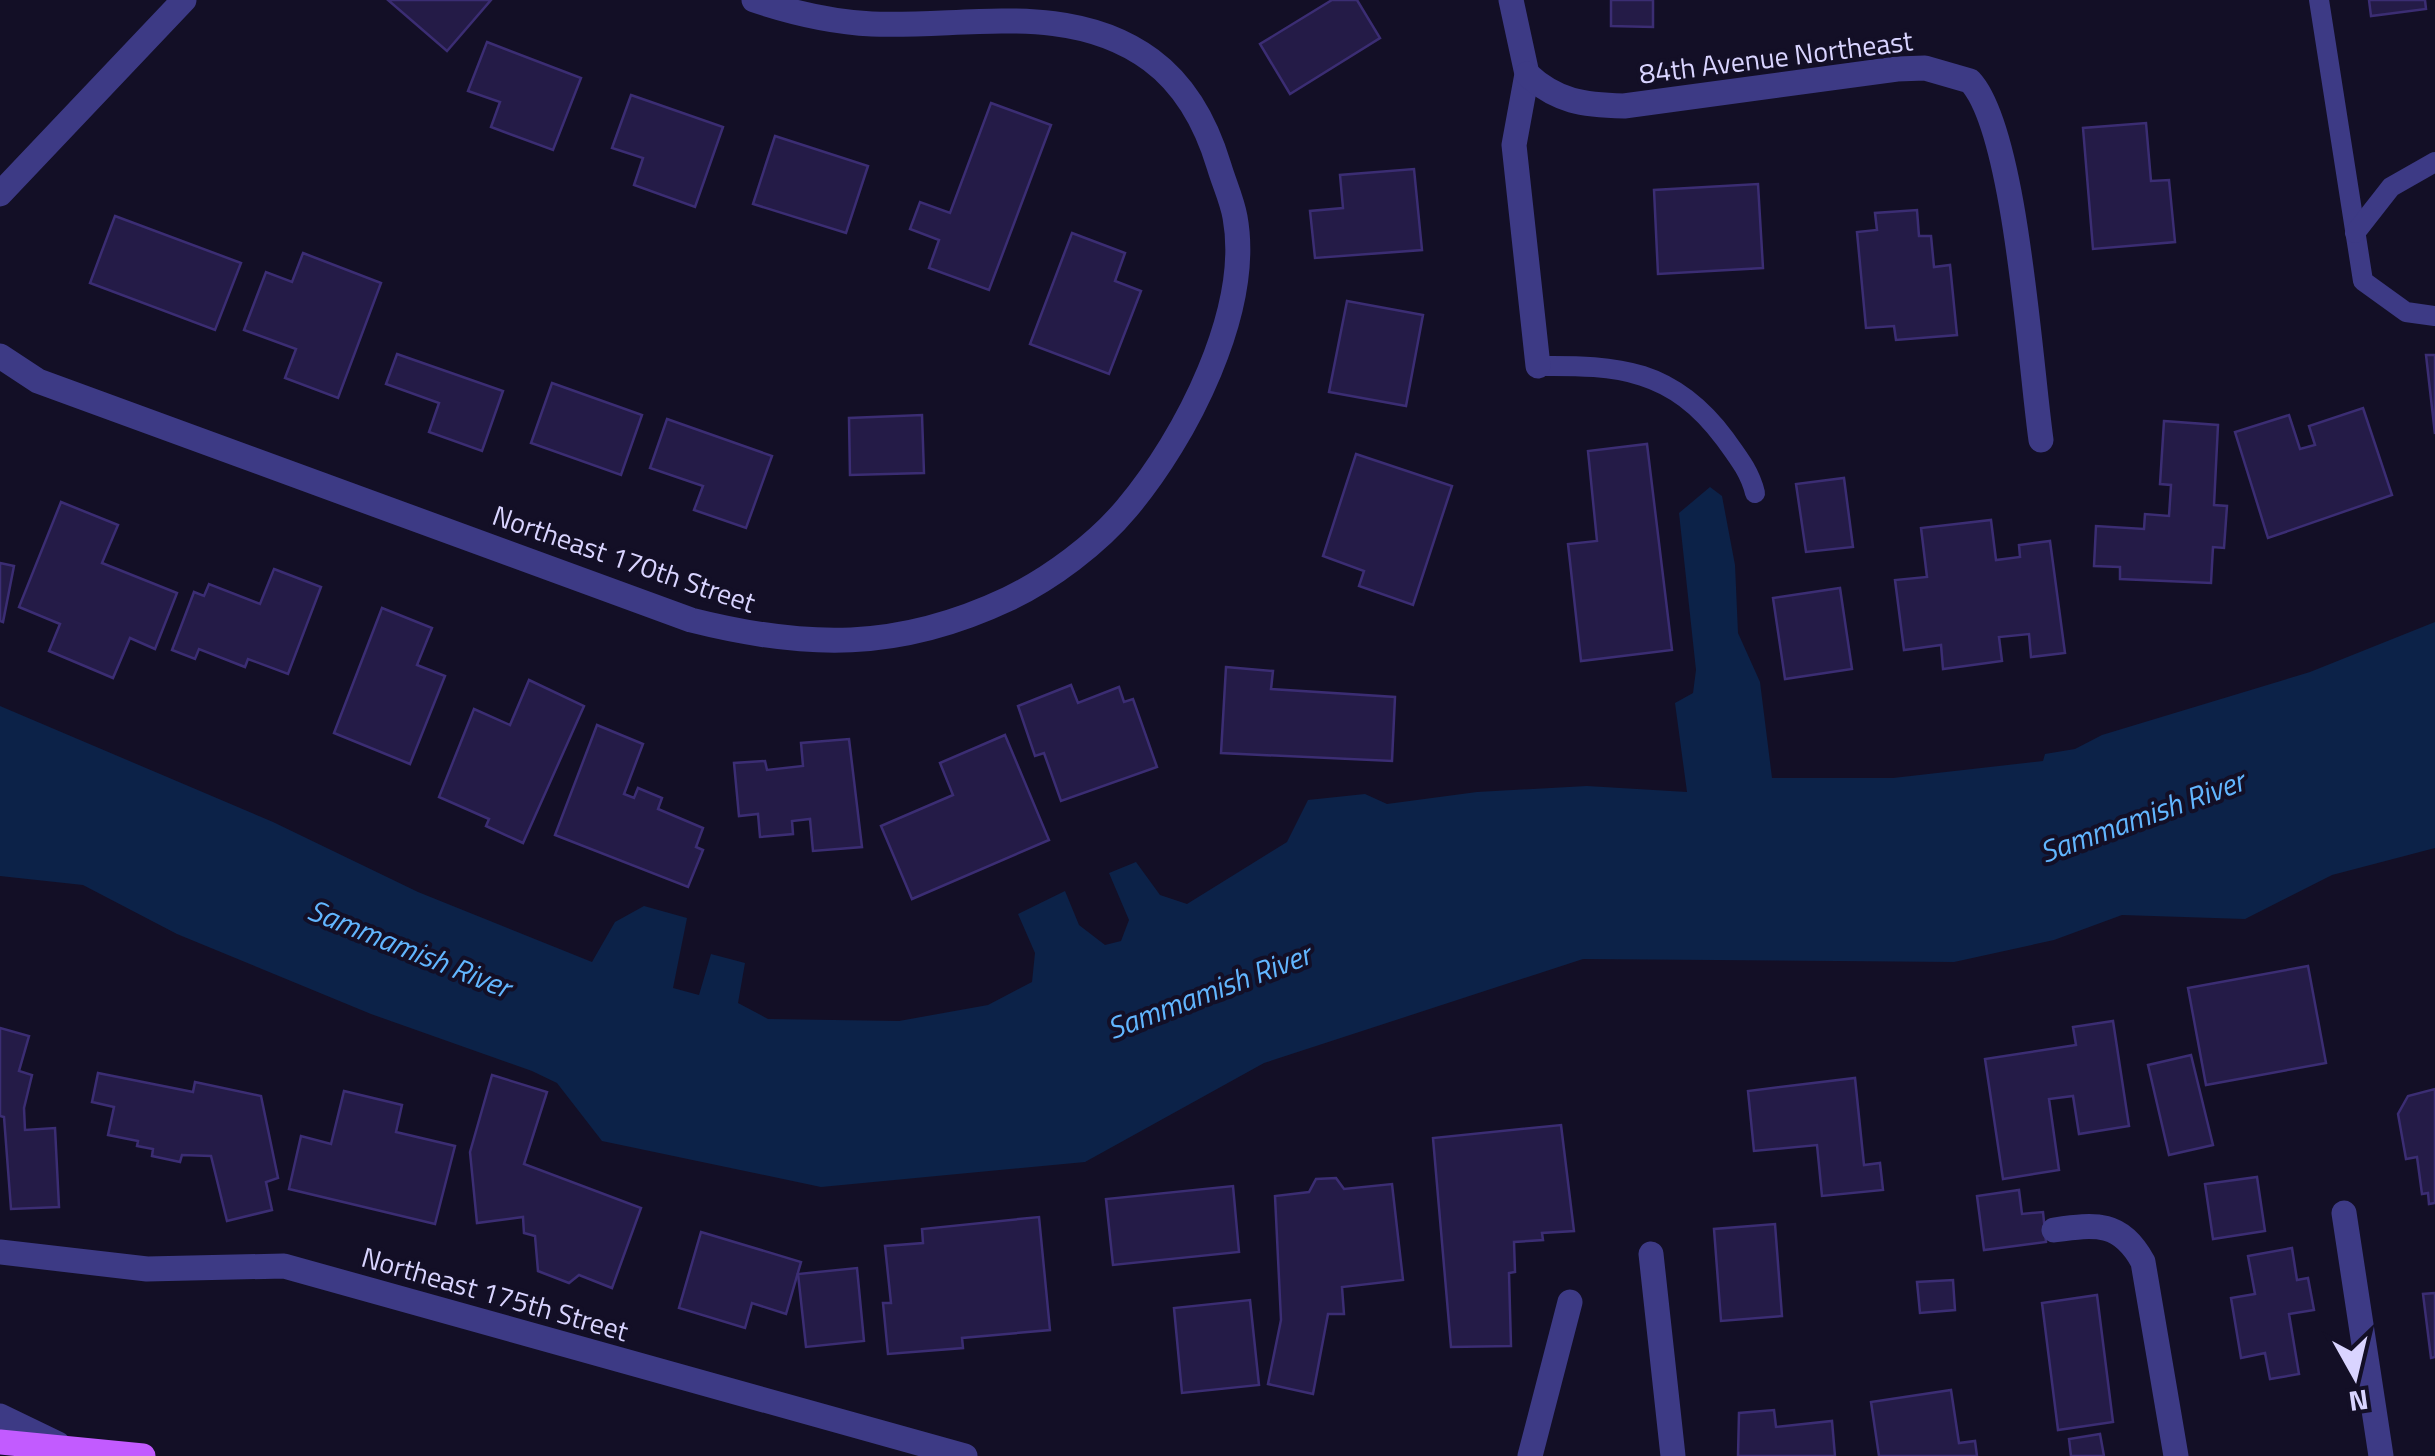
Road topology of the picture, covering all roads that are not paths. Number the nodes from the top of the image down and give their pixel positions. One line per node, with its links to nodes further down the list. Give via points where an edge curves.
1 (184, 0): 7 (street)
2 (754, 0): 10 (street, Northeast 170th Street, via 808,17 873,24 1038,19 1115,38 1183,88 1213,148 1235,218 1236,270 1226,330 1170,449 1126,510 1061,567 1009,598 888,639 823,643 754,636 691,620 38,381)
3 (1512, 0): 5 (street)
4 (2320, 0): 8 (lane)
5 (1527, 74): 11 (street, via 1514,145); 12 (street, 84th Avenue Northeast, via 1565,101 1624,106 1897,69 1924,68 1970,81 1991,113 2008,184)
6 (2435, 162): 8 (lane, via 2391,187)
7 (0, 194)
8 (2355, 233): 9 (lane, via 2363,281 2406,312)
9 (2435, 316)
10 (0, 356)
11 (1538, 366): 13 (lane, via 1606,366 1658,380 1703,410 1751,476)
12 (2041, 440)
13 (1754, 493)
14 (2344, 1213): 27 (street)
15 (2054, 1230): 26 (street, via 2116,1228 2143,1262)
16 (0, 1252): 23 (street, Northeast 175th Street, via 147,1269 284,1266)
17 (1651, 1254): 25 (street)
18 (1570, 1302): 24 (street)
19 (0, 1416): 21 (street)
20 (0, 1442): 21 (main road)
21 (58, 1444): 22 (main road)
22 (144, 1456)
23 (965, 1456)
24 (1530, 1456)
25 (1673, 1456)
26 (2176, 1456)
27 (2381, 1456)

